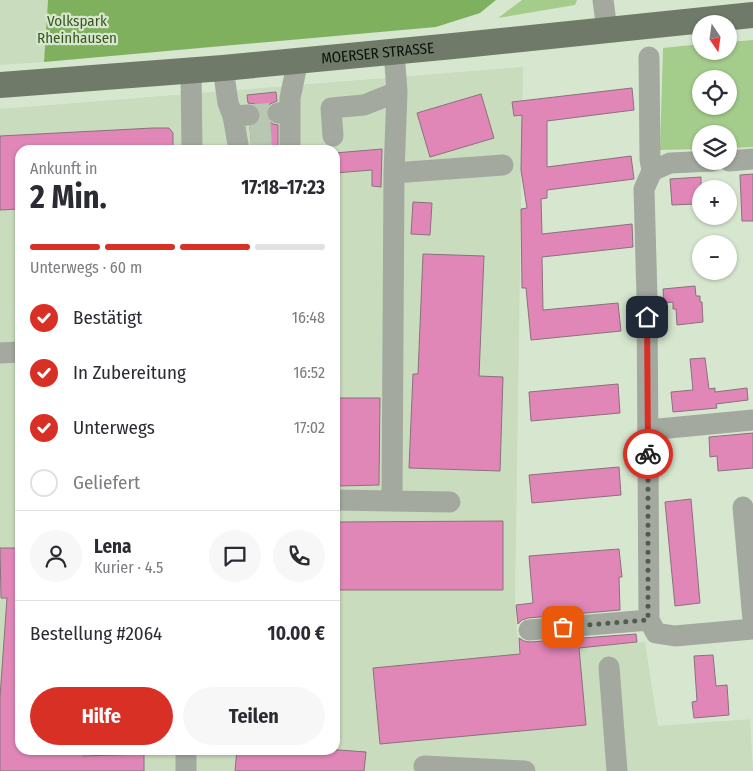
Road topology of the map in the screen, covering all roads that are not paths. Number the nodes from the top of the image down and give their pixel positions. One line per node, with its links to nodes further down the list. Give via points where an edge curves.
1 (604, 0): 3 (street)
2 (747, 10): 3 (main road, MOERSER STRASSE)
3 (607, 30): 4 (main road, MOERSER STRASSE)
4 (394, 51): 6 (main road, MOERSER STRASSE); 10 (street)
5 (649, 58): 19 (street)
6 (298, 60): 7 (main road, MOERSER STRASSE); 11 (street)
7 (223, 68): 8 (main road, MOERSER STRASSE); 12 (street)
8 (191, 70): 9 (main road, MOERSER STRASSE); 14 (street)
9 (0, 86)
10 (397, 92): 13 (street, via 364,105 330,108); 20 (street)
11 (285, 125)
12 (240, 131)
13 (332, 136)
14 (192, 145)
15 (753, 159): 16 (street)
16 (737, 160)
17 (692, 162): 19 (street, via 670,163)
18 (503, 165): 20 (street)
19 (652, 171): 24 (street, via 644,189)
20 (394, 173): 26 (street)
21 (15, 352): 22 (street)
22 (0, 353)
23 (753, 420): 24 (street)
24 (648, 430): 29 (street)
25 (340, 500): 26 (street)
26 (392, 501): 27 (street)
27 (450, 502)
28 (743, 507): 30 (street)
29 (648, 620): 31 (street, via 656,633 675,636); 32 (street)
30 (753, 620)
31 (753, 629)
32 (529, 630)
33 (609, 667): 38 (street)
34 (187, 755): 36 (street)
35 (424, 766): 37 (street)
36 (186, 771)
37 (525, 771)
38 (617, 771)

